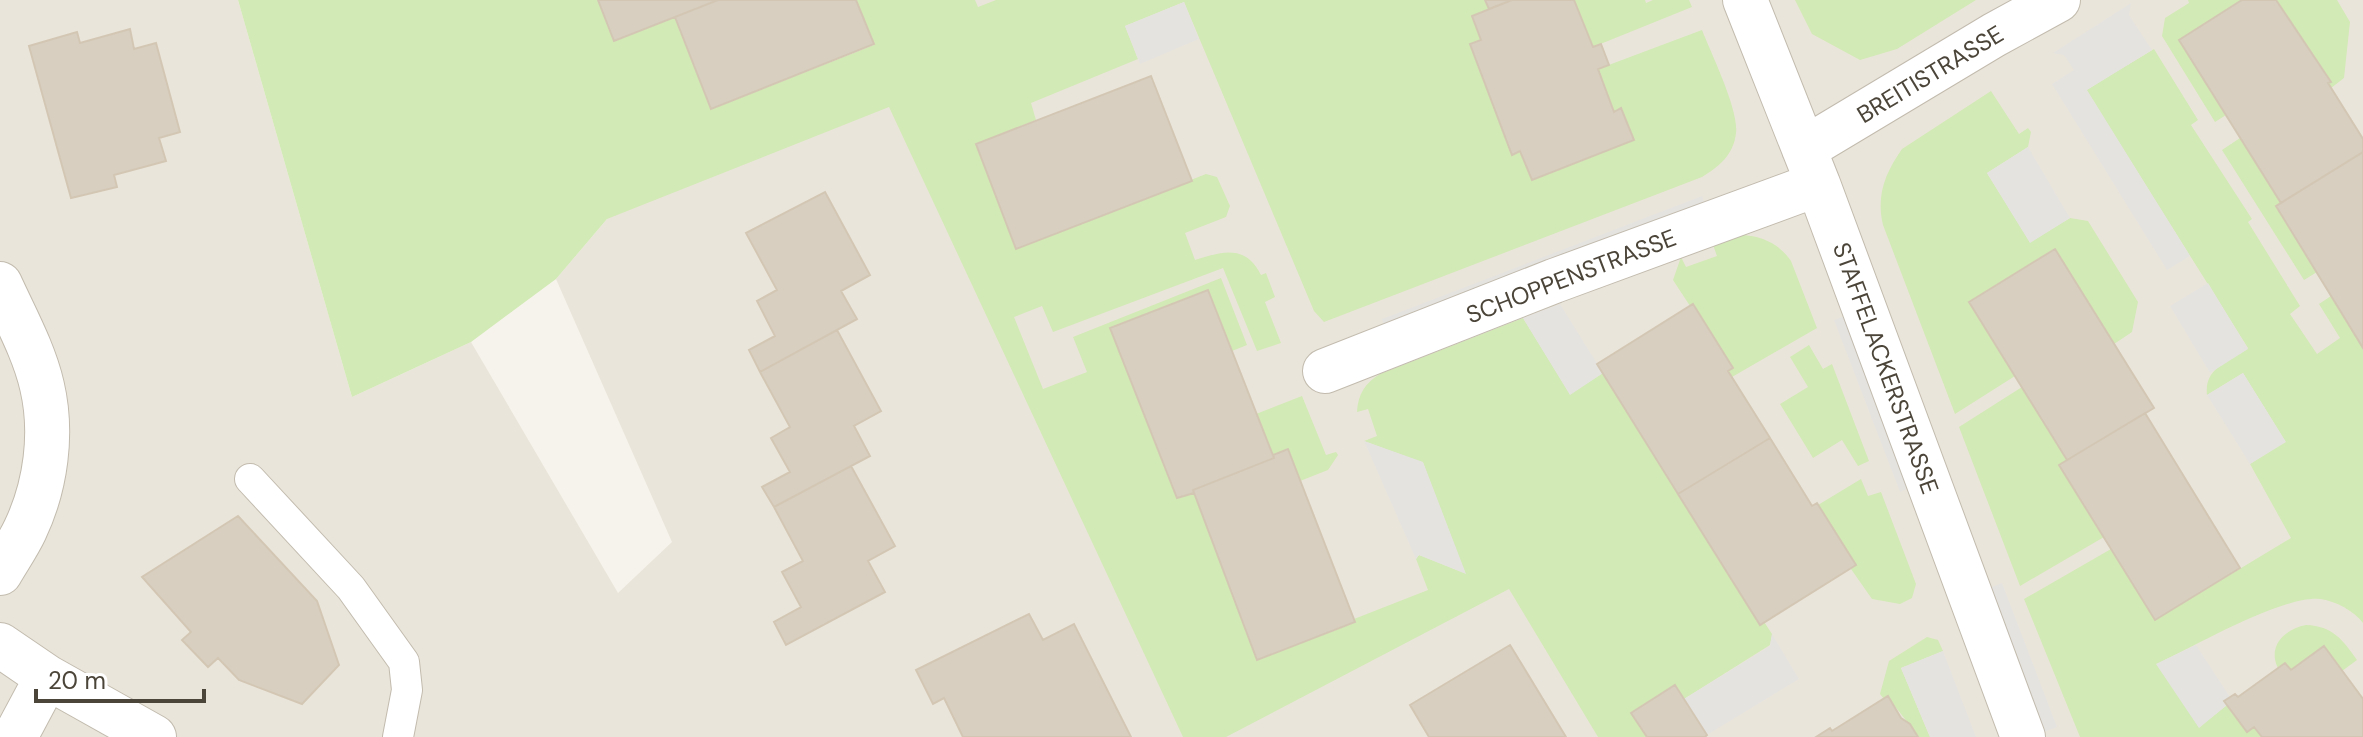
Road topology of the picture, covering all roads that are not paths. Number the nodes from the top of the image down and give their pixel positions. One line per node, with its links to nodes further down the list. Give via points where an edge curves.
1 (1745, 0): 3 (street, STAFFELACKERSTRASSE)
2 (2058, 0): 3 (street, BREITISTRASSE, via 1994,35)
3 (1811, 167): 5 (street, SCHOPPENSTRASSE, via 1554,281); 13 (street, STAFFELACKERSTRASSE)
4 (0, 284): 7 (street, via 42,384 49,425 37,495 25,530)
5 (1325, 371)
6 (250, 479): 12 (lane, via 351,588 404,662 407,690)
7 (0, 573)
8 (0, 645): 9 (street)
9 (47, 677): 10 (street); 11 (street)
10 (15, 737)
11 (154, 737)
12 (398, 737)
13 (2023, 737)

